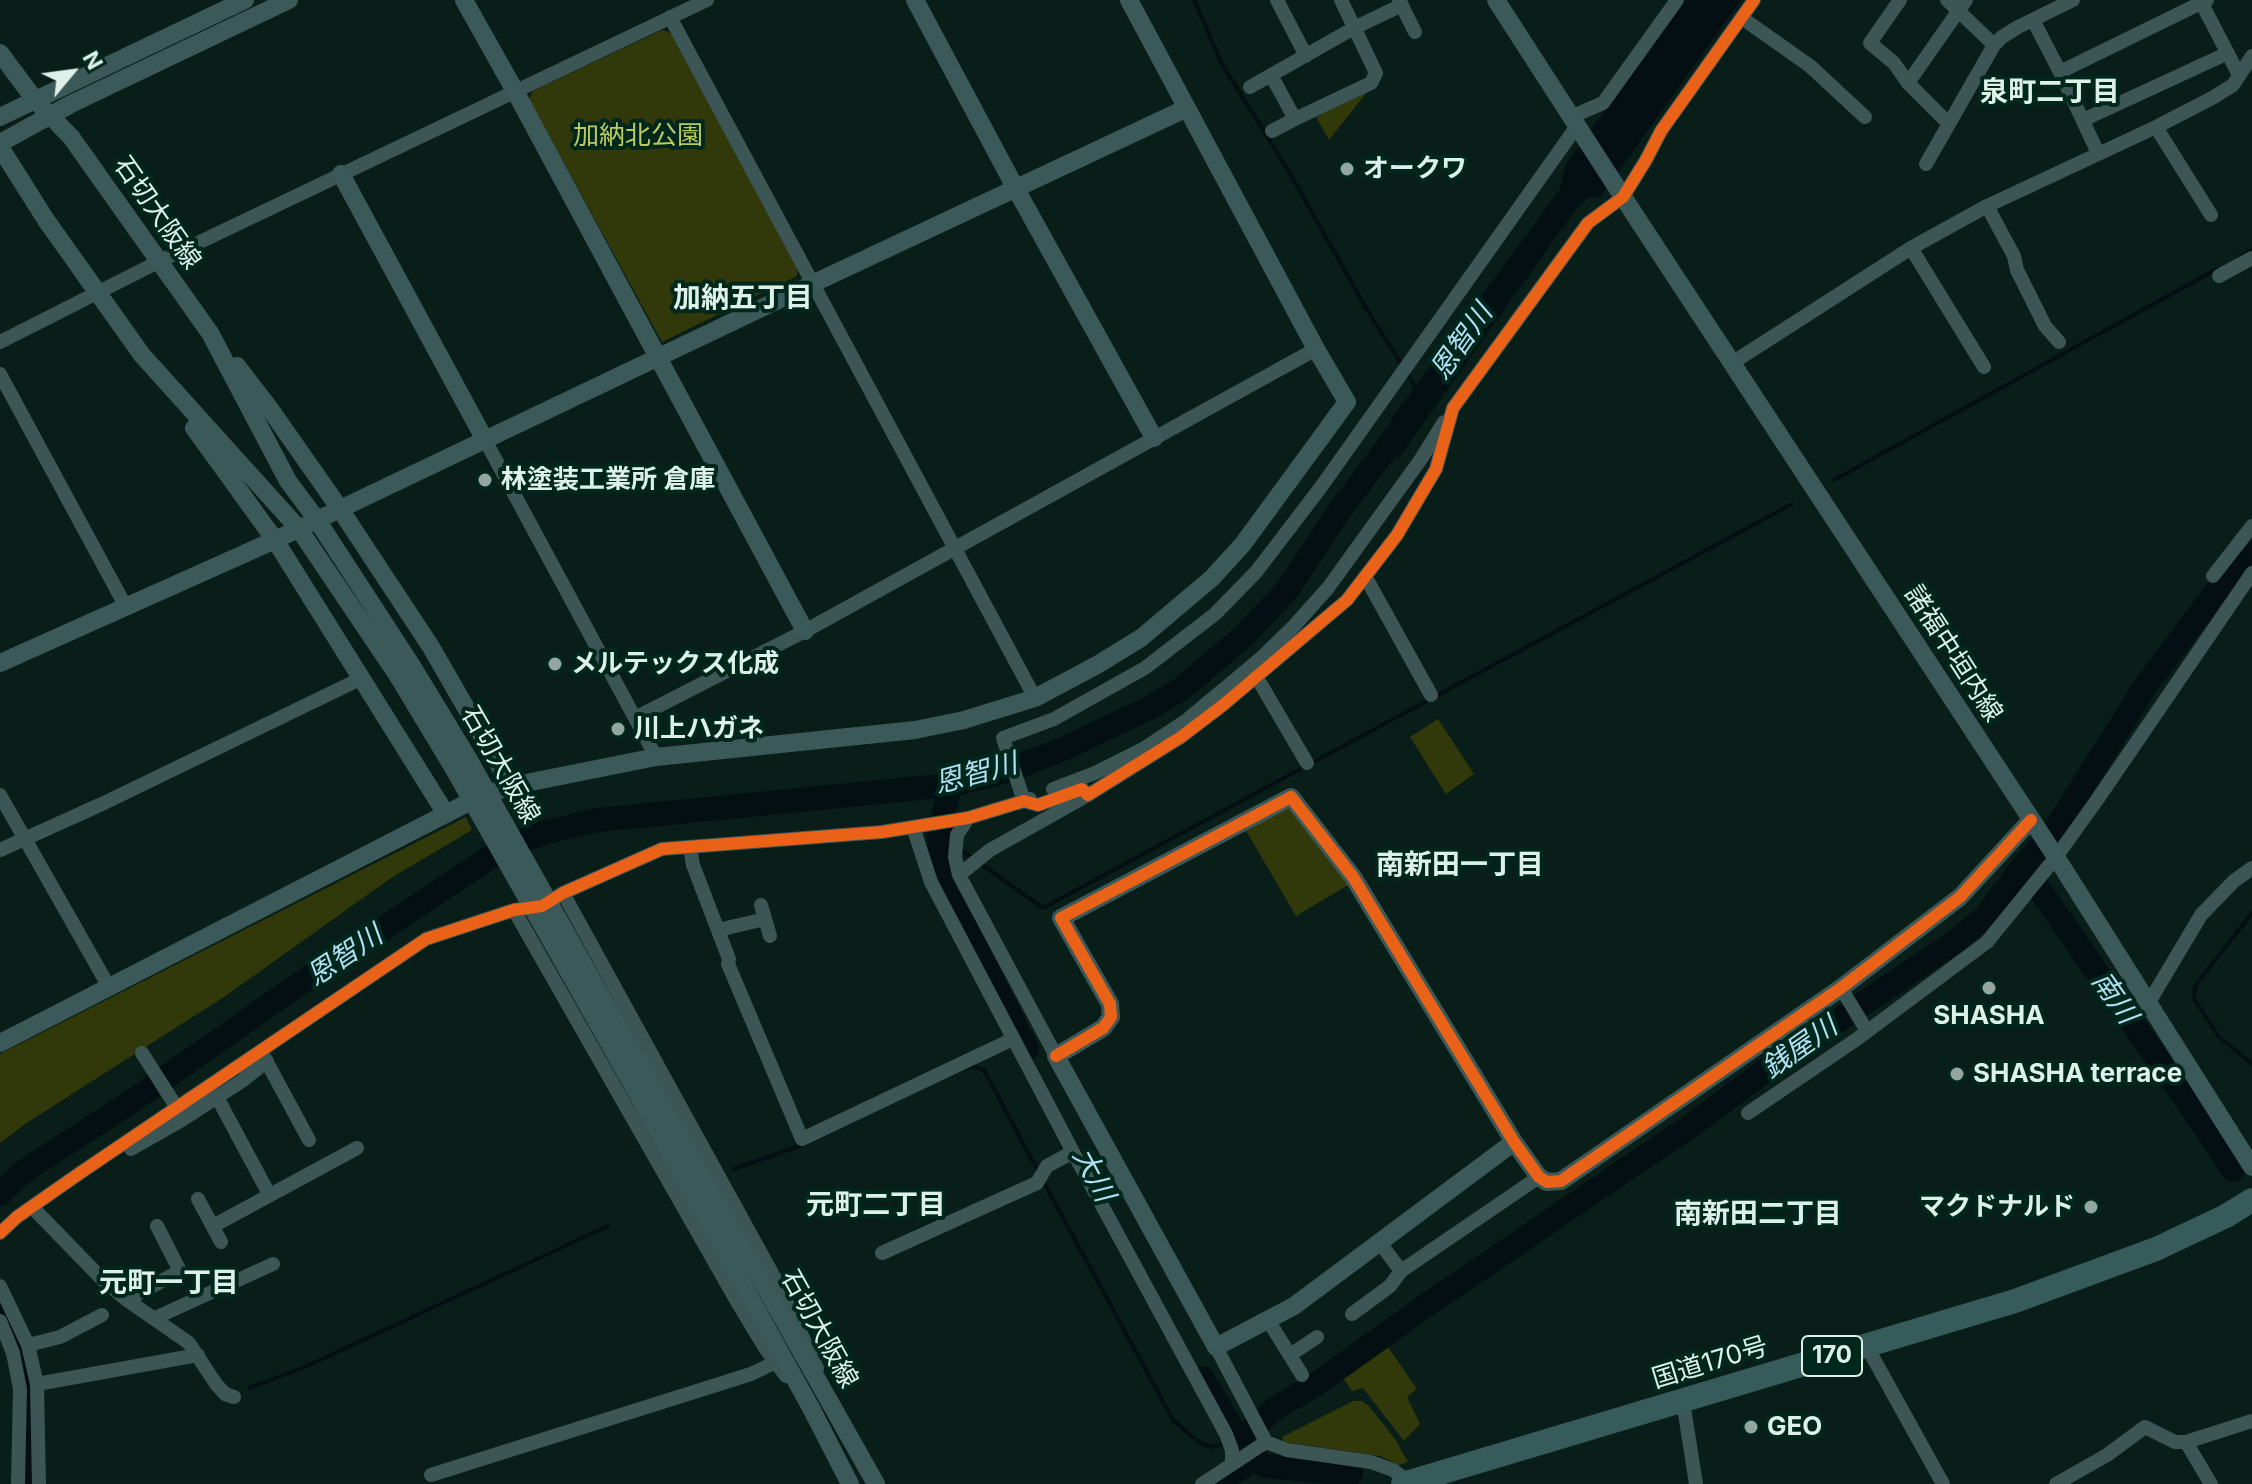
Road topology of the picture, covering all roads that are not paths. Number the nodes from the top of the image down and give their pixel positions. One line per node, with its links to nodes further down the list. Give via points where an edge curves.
1 (245, 0): 33 (street)
2 (289, 0): 35 (street)
3 (464, 0): 32 (street)
4 (707, 0): 17 (street)
5 (915, 0): 48 (street)
6 (1129, 0): 34 (street)
7 (1277, 0): 25 (street)
8 (1341, 0): 20 (street)
9 (1496, 0): 41 (street)
10 (1677, 0): 41 (street, via 1603,103)
11 (1754, 0): 18 (street)
12 (1900, 0): 30 (street, via 1870,43)
13 (2073, 0): 19 (street)
14 (2203, 1): 24 (street); 27 (street)
15 (1400, 3): 20 (street); 21 (street)
16 (1957, 3): 22 (street); 30 (street)
17 (670, 17): 32 (street); 56 (street)
18 (1742, 18): 37 (street, via 1810,66); 49 (street, via 1661,131)
19 (2033, 20): 22 (street); 27 (street)
20 (1354, 28): 25 (street); 38 (street, via 1376,73 1371,83)
21 (1415, 32)
22 (1994, 45): 40 (street)
23 (0, 53): 33 (street, 石切大阪線)
24 (2228, 53): 29 (street); 39 (street)
25 (1306, 56): 28 (street)
26 (2252, 56): 29 (street)
27 (2060, 72): 39 (street)
28 (1271, 75): 31 (street); 38 (street)
29 (2239, 75): 42 (street, via 2233,85)
30 (1908, 83): 40 (street)
31 (1250, 87)
32 (515, 91): 47 (street); 63 (street)
33 (35, 100): 35 (street, 石切大阪線); 36 (street)
34 (1187, 108): 48 (street); 61 (street)
35 (50, 115): 44 (street); 54 (street, 石切大阪線)
36 (0, 117)
37 (1865, 117)
38 (1295, 119): 43 (street)
39 (2083, 120): 45 (street)
40 (1949, 124): 46 (street)
41 (1576, 125): 49 (street, 諸福中垣内線); 93 (street, via 1256,572 1215,614 1145,668 1054,719 1003,738)
42 (2156, 127): 45 (street); 51 (street)
43 (1272, 131)
44 (0, 145): 57 (street, 石切大阪線)
45 (2098, 153): 50 (street)
46 (1926, 164)
47 (341, 174): 54 (street); 69 (street)
48 (1016, 189): 56 (street); 68 (street)
49 (1623, 197): 64 (street, 諸福中垣内線); 67 (street, via 1588,223)
50 (1987, 206): 52 (street); 60 (street, via 2045,326)
51 (2211, 215)
52 (1911, 248): 64 (street); 65 (street)
53 (2252, 258): 55 (street)
54 (160, 261): 57 (street); 58 (street, 石切大阪線)
55 (2219, 276)
56 (814, 283): 63 (street); 75 (street)
57 (98, 293): 59 (street); 62 (street, 石切大阪線)
58 (210, 333): 70 (street); 71 (street, 石切大阪線, via 288,481)
59 (0, 342)
60 (2059, 342)
61 (1316, 349): 68 (street); 85 (street, via 1347,402 1243,544 1141,638)
62 (142, 355): 73 (street, 石切大阪線); 74 (street)
63 (659, 358): 69 (street); 80 (street)
64 (1732, 363): 96 (street, 諸福中垣内線)
65 (1984, 367)
66 (0, 374): 79 (street)
67 (1453, 408): 76 (street, via 1436,469); 93 (street, via 1328,588 1259,660 1143,749)
68 (1154, 438): 75 (street)
69 (485, 440): 70 (street); 86 (street)
70 (340, 509): 71 (street); 90 (street, via 431,647)
71 (317, 520): 73 (street); 89 (street, 石切大阪線, via 412,666)
72 (2252, 526): 77 (street)
73 (299, 529): 74 (street); 89 (street, 石切大阪線)
74 (275, 540): 79 (street); 83 (street)
75 (956, 547): 80 (street); 85 (street)
76 (1365, 576): 82 (street, via 1347,600); 84 (street)
77 (2213, 576)
78 (2249, 584): 100 (street)
79 (126, 607): 81 (street)
80 (805, 631): 86 (street)
81 (0, 663)
82 (1256, 676): 88 (street); 92 (street, via 1181,737)
83 (360, 679): 94 (street); 98 (street)
84 (1431, 695)
85 (1035, 698): 87 (street, via 915,730)
86 (635, 718): 87 (street)
87 (656, 757): 90 (street)
88 (1307, 763)
89 (462, 765): 117 (street, 石切大阪線, bridge)
90 (511, 786): 94 (street)
91 (0, 795): 98 (street)
92 (1088, 795): 93 (street, via 1082,789 1038,805); 103 (street, via 990,850)
93 (1024, 801): 95 (street)
94 (446, 814): 108 (street)
95 (968, 818): 97 (street); 103 (street, via 957,835)
96 (2031, 820): 100 (street, 諸福中垣内線); 109 (street, via 1960,897)
97 (913, 827): 99 (street); 112 (street, via 931,882)
98 (23, 838): 101 (street); 108 (street)
99 (690, 847): 104 (street, via 662,849); 106 (street)
100 (2050, 848): 110 (street, 諸福中垣内線); 111 (street, via 1987,942)
101 (0, 850)
102 (2252, 868): 110 (street, via 2201,915)
103 (959, 875): 116 (street)
104 (563, 893): 105 (street, via 542,906); 158 (street, via 778,1284)
105 (514, 910): 115 (street, via 426,939); 154 (street)
106 (718, 930): 107 (street, via 763,912); 112 (street, via 802,1139)
107 (770, 936)
108 (109, 987): 113 (street)
109 (1841, 988): 111 (street); 127 (street, via 1561,1181)
110 (2148, 1004): 125 (street, 諸福中垣内線)
111 (1867, 1031): 120 (street)
112 (1013, 1039): 124 (street)
113 (0, 1043)
114 (142, 1053): 119 (street)
115 (264, 1056): 118 (street); 119 (street); 121 (street)
116 (1056, 1056): 122 (street, via 1103,1028 1111,1017 1110,1004 1061,918 1291,797 1353,877); 151 (street)
117 (634, 1071): 158 (street, 石切大阪線); 160 (street, 石切大阪線)
118 (217, 1097): 126 (street, via 110,1161); 128 (street)
119 (177, 1108): 126 (street)
120 (1748, 1113)
121 (309, 1140)
122 (1514, 1142): 127 (street); 136 (street)
123 (357, 1148): 128 (street)
124 (1073, 1152): 138 (street, via 1047,1166 1041,1176); 164 (street)
125 (2252, 1167)
126 (80, 1173): 131 (street)
127 (1539, 1177): 140 (street)
128 (269, 1194): 133 (street)
129 (198, 1199): 133 (street)
130 (2252, 1200): 150 (highway, 国道170号 / 170, via 2156,1249 2082,1278)
131 (34, 1209): 134 (street); 137 (street); 142 (street)
132 (157, 1226): 142 (street, via 180,1271)
133 (213, 1226): 135 (street)
134 (0, 1233)
135 (221, 1242)
136 (1380, 1243): 140 (street); 146 (street)
137 (0, 1246)
138 (882, 1253)
139 (273, 1264): 145 (street)
140 (1401, 1271): 143 (street, via 1390,1286)
141 (0, 1286): 149 (street)
142 (127, 1300): 145 (street)
143 (1352, 1314)
144 (102, 1315): 149 (street, via 60,1337)
145 (155, 1318): 152 (street)
146 (1268, 1320): 151 (street); 153 (street)
147 (0, 1321): 167 (street, via 20,1389)
148 (1317, 1337): 153 (street)
149 (28, 1345): 156 (street)
150 (1866, 1345): 159 (highway, 国道170号 / 170); 173 (street)
151 (1216, 1347): 162 (street)
152 (198, 1355): 156 (street); 157 (street, via 216,1384)
153 (1290, 1355): 155 (street)
154 (776, 1362): 160 (street); 165 (street)
155 (1302, 1375)
156 (37, 1384): 168 (street)
157 (234, 1397)
158 (829, 1400): 170 (street, 石切大阪線)
159 (1683, 1401): 166 (highway, 国道170号 / 170); 172 (street)
160 (811, 1408): 169 (street, 石切大阪線)
161 (2251, 1425): 163 (street)
162 (1263, 1441): 164 (street); 166 (street, via 1287,1450 1371,1462)
163 (2186, 1442): 174 (street, via 2145,1427); 175 (street)
164 (1235, 1461): 171 (street)
165 (431, 1475)
166 (1408, 1483)
167 (18, 1484)
168 (39, 1484)
169 (850, 1484)
170 (876, 1484)
171 (1202, 1484)
172 (1696, 1484)
173 (1943, 1484)
174 (2056, 1484)
175 (2211, 1484)

